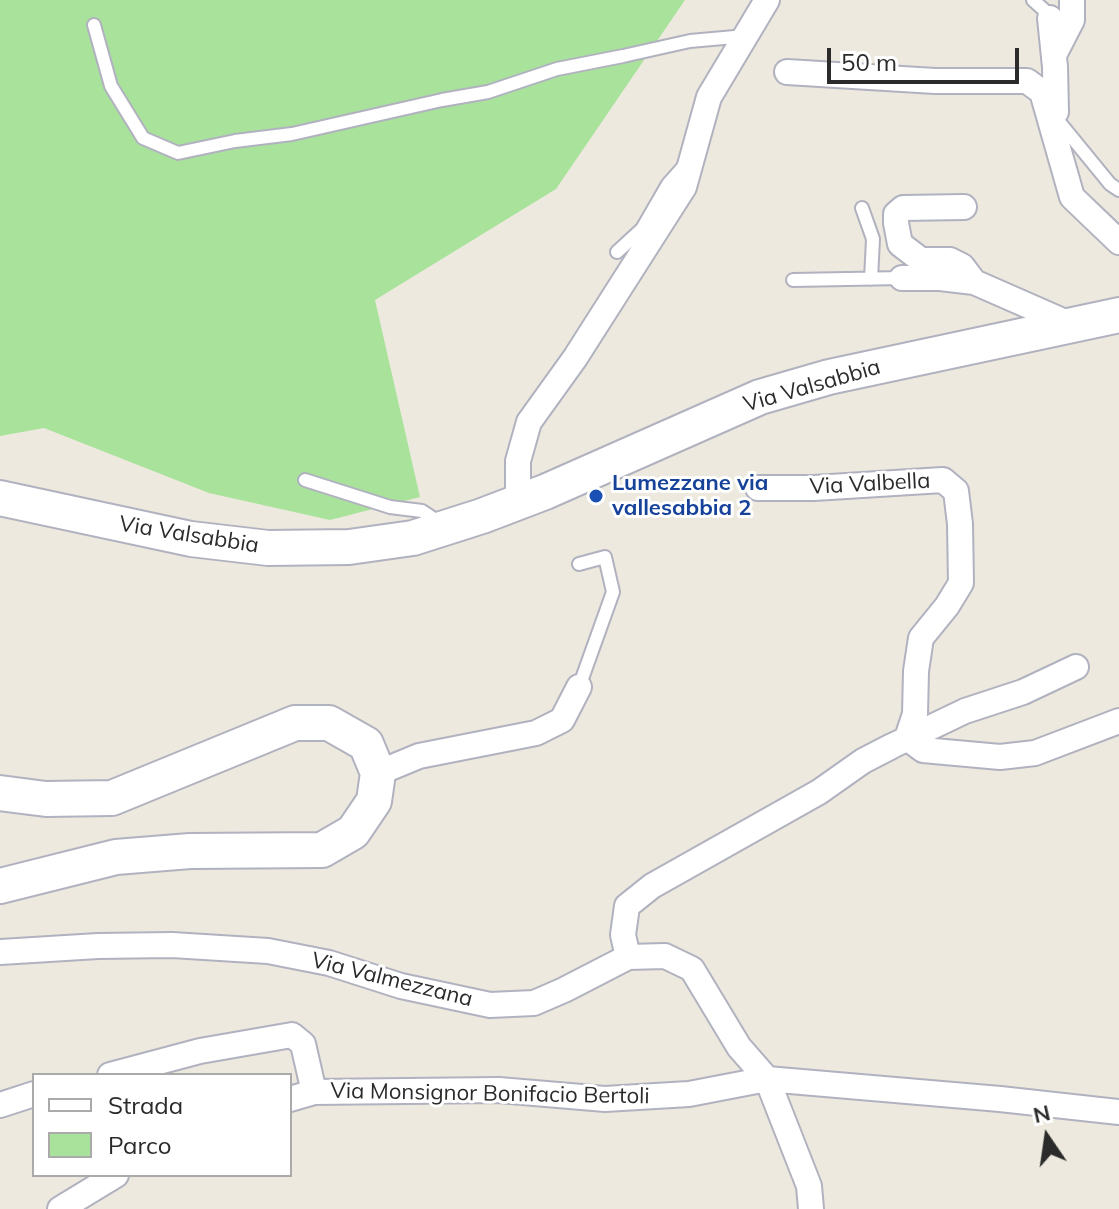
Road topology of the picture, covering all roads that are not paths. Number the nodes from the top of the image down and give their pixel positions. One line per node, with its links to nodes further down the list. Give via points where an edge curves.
1 (767, 0): 6 (street)
2 (1033, 0): 4 (lane)
3 (1072, 0): 7 (street, via 1072,20)
4 (1050, 18): 7 (street)
5 (94, 25): 6 (lane, via 111,86 143,138 178,153 488,92 557,69 690,41)
6 (746, 36): 10 (street, via 709,97)
7 (1054, 55): 9 (street)
8 (787, 72): 9 (street, via 1027,81 1042,92)
9 (1056, 129): 11 (lane); 14 (street, via 1072,197)
10 (692, 158): 15 (lane, via 668,184 642,229); 25 (street, via 684,187 529,422 518,461)
11 (1119, 190)
12 (964, 207): 19 (street, via 903,208 896,223 900,244 921,260 950,260)
13 (862, 208): 17 (lane, via 873,239)
14 (1119, 242)
15 (617, 252)
16 (902, 278): 17 (lane); 19 (street)
17 (871, 279): 18 (lane)
18 (793, 280)
19 (974, 282): 21 (street)
20 (1119, 315): 21 (main road, Via Valsabbia)
21 (1072, 325): 25 (main road, Via Valsabbia, via 760,397)
22 (305, 480): 26 (lane, via 390,507 422,511)
23 (758, 488): 31 (street, Via Valbella, via 943,480 956,491 961,583 921,638 915,714)
24 (0, 498): 26 (main road, Via Valsabbia, via 191,539 268,548 349,547 413,538)
25 (518, 502): 26 (main road, Via Valsabbia)
26 (446, 527)
27 (579, 564): 29 (lane, via 605,557 613,592)
28 (1076, 667): 31 (street)
29 (579, 687): 32 (street, via 562,720 536,733 419,756)
30 (1119, 721): 31 (street, via 1035,753 1000,757 923,750)
31 (907, 738): 36 (street, via 652,886 627,906 623,935)
32 (378, 773): 33 (main road, via 366,744 329,723 295,723 112,798); 34 (main road, via 374,801 353,832 322,850 116,857)
33 (0, 793)
34 (0, 886)
35 (0, 952): 36 (street, Via Valmezzana, via 172,945 268,951 490,1005 534,1003)
36 (628, 957): 38 (street, Via Valmezzana, via 665,956 692,969 739,1047)
37 (118, 1073): 39 (street, via 292,1035 303,1044)
38 (767, 1079): 39 (street, Via Monsignor Bonifacio Bertoli, via 689,1094 605,1099 499,1090); 43 (street, Via Monsignor Bonifacio Bertoli); 46 (street, Via Valmezzana, via 809,1186)
39 (314, 1092): 41 (street, Via Monsignor Bonifacio Bertoli)
40 (32, 1095): 42 (street)
41 (292, 1098)
42 (0, 1105)
43 (1119, 1112)
44 (113, 1177): 45 (street)
45 (60, 1209)
46 (811, 1209)

